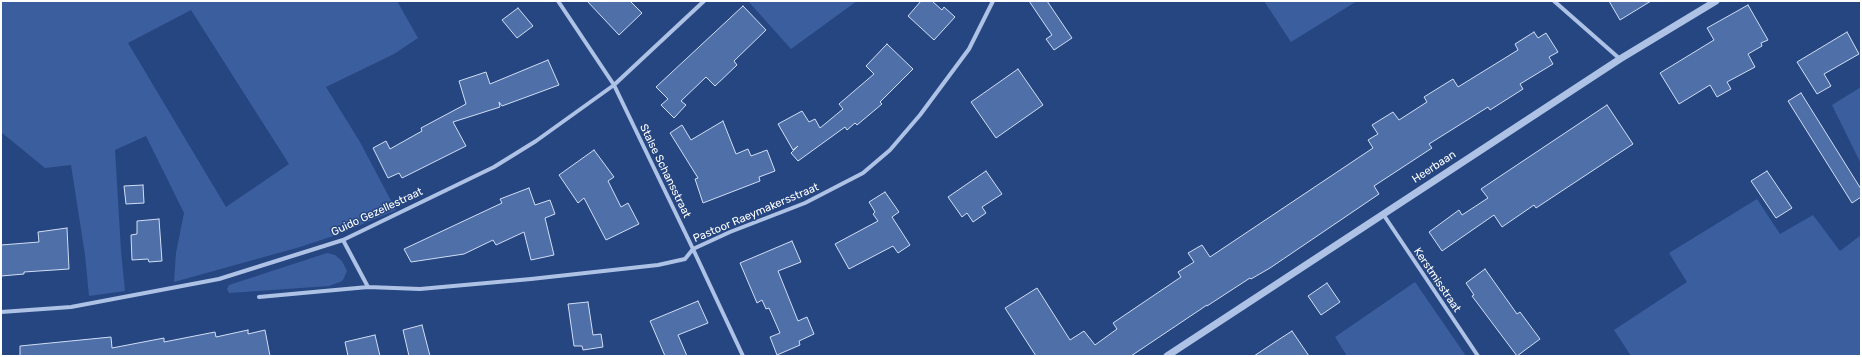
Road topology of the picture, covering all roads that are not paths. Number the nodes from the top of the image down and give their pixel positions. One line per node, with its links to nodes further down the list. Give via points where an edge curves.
1 (558, 1): 7 (street, Stalse Schansstraat)
2 (704, 1): 7 (street, Guido Gezellestraat)
3 (993, 1): 10 (street, Pastoor Raeymakersstraat, via 969,50 929,103 890,150 863,173 805,203)
4 (1554, 1): 6 (street)
5 (1716, 1): 6 (street, Heerbaan)
6 (1620, 59): 8 (street, Heerbaan)
7 (614, 85): 9 (street, Guido Gezellestraat, via 536,141 494,167); 10 (street, Stalse Schansstraat)
8 (1383, 214): 15 (street, Heerbaan); 16 (street, Kerstmisstraat)
9 (343, 240): 11 (street); 13 (street, Guido Gezellestraat, via 219,279 71,307)
10 (693, 249): 11 (street, Pastoor Raeymakersstraat, via 686,259 658,265 420,289); 14 (street, Stalse Schansstraat)
11 (368, 288): 12 (street, Pastoor Raeymakersstraat)
12 (259, 297)
13 (1, 312)
14 (743, 356)
15 (1167, 356)
16 (1478, 356)

